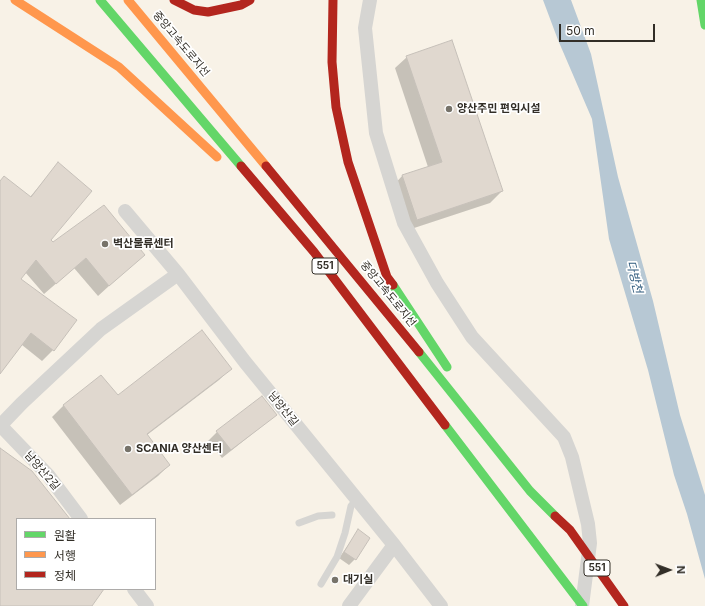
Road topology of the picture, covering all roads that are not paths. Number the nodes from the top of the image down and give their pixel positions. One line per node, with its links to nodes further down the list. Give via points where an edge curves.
1 (15, 0): 10 (main road, via 119,67)
2 (100, 0): 13 (main road, 551)
3 (128, 0): 18 (main road, 중앙고속도로지선 / 551, via 352,268)
4 (174, 0): 5 (main road, via 194,10 208,12 241,5)
5 (250, 0)
6 (333, 0): 15 (main road, via 332,62 336,107 348,162 388,277)
7 (370, 0): 29 (street, via 365,28 376,133 404,223 437,283 472,337 564,437 572,457 588,524 590,543)
8 (701, 0): 9 (main road)
9 (705, 25)
10 (224, 163)
11 (240, 180): 13 (main road)
12 (126, 211): 14 (street, 남양산길)
13 (314, 252): 29 (main road, 551)
14 (178, 274): 17 (street, via 101,329); 19 (street, 남양산길, via 245,362)
15 (452, 374)
16 (470, 400): 18 (main road)
17 (0, 426): 21 (street, 남양산2길, via 48,475)
18 (530, 491): 30 (main road, 중앙고속도로지선 / 551, via 570,530)
19 (356, 499): 23 (street, 남양산길); 24 (lane, via 351,506 337,557)
20 (332, 515): 22 (lane, via 318,516)
21 (80, 518)
22 (300, 523)
23 (394, 545): 27 (street); 28 (street, 남양산길)
24 (321, 584)
25 (135, 590): 26 (street)
26 (147, 606)
27 (349, 606)
28 (441, 606)
29 (583, 606)
30 (624, 606)

